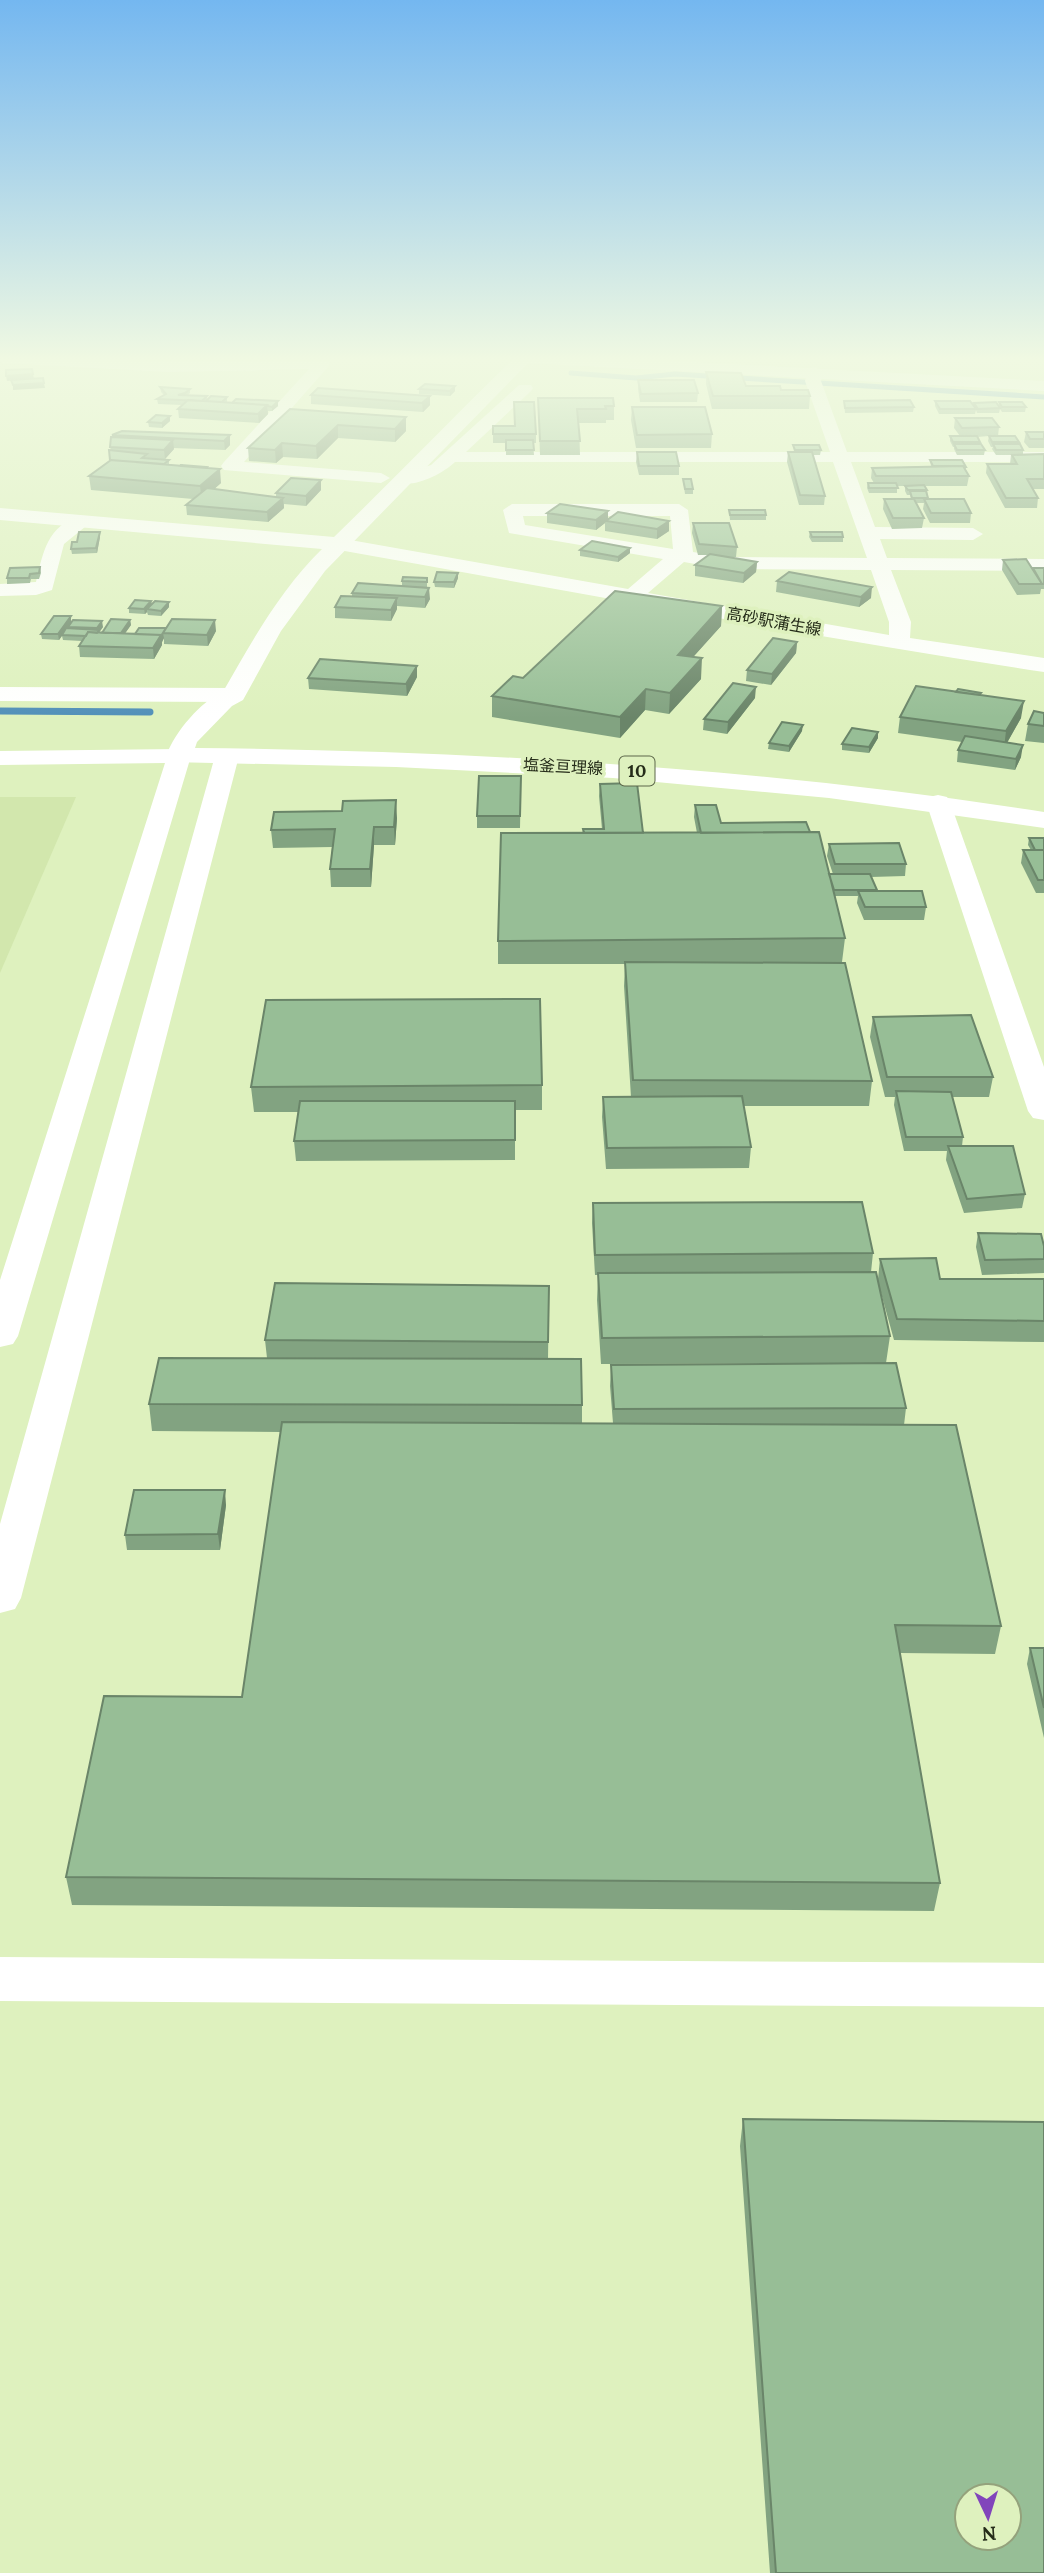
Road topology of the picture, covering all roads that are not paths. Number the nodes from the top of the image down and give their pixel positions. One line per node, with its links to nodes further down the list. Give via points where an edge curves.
1 (317, 478): 6 (street)
2 (381, 478): 6 (main road)
3 (408, 478): 5 (street)
4 (846, 478): 9 (street)
5 (405, 479): 6 (main road, via 391,479 378,490); 11 (main road)
6 (374, 486): 11 (main road, via 333,528)
7 (0, 514): 8 (main road)
8 (81, 522): 11 (main road); 15 (street, via 55,542 46,586)
9 (866, 533): 10 (street); 13 (street)
10 (973, 534)
11 (339, 544): 16 (street, 高砂駅蒲生線); 21 (main road, via 270,630)
12 (678, 557): 12 (street, via 516,530 512,510 679,510 683,553); 13 (street, via 723,564); 16 (street)
13 (877, 565): 14 (street); 18 (street)
14 (1044, 565)
15 (0, 590)
16 (632, 596): 18 (street, 高砂駅蒲生線)
17 (926, 623): 18 (street)
18 (900, 633): 19 (street, 高砂駅蒲生線)
19 (1044, 665)
20 (0, 694): 21 (street)
21 (229, 721): 23 (main road, 塩釜亘理線 / 10); 23 (main road); 25 (main road, 塩釜亘理線 / 10, via 680,756); 26 (main road, 塩釜亘理線 / 10, via 351,757 564,766); 30 (street)
22 (0, 740): 23 (street)
23 (182, 748): 24 (street); 29 (street)
24 (0, 758)
25 (1044, 801)
26 (938, 802): 27 (main road, 塩釜亘理線 / 10); 28 (street)
27 (1044, 820)
28 (1044, 1111)
29 (0, 1336)
30 (0, 1598)
31 (0, 1979): 32 (street)
32 (1044, 1985)

